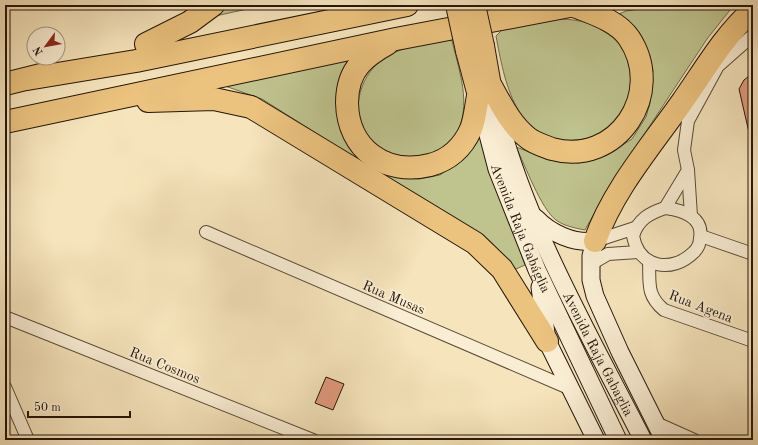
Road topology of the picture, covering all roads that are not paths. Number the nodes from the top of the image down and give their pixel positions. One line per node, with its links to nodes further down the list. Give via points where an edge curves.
1 (213, 5): 12 (highway, via 190,22)
2 (332, 5): 12 (highway)
3 (407, 5): 14 (highway, via 136,61)
4 (456, 5): 13 (highway, Avenida Raja Gabáglia, bridge)
5 (475, 5): 13 (highway, Avenida Raja Gabáglia, bridge)
6 (511, 5): 18 (highway)
7 (572, 5): 8 (highway); 11 (highway); 16 (highway, via 617,27 629,37 636,52 642,68 642,93 632,119 622,131 601,145 578,152 546,147 529,139 519,130)
8 (575, 5)
9 (753, 10): 27 (highway, via 726,38 628,179 601,224)
10 (753, 35): 20 (street, via 718,66 688,121 684,150)
11 (396, 39): 16 (highway, via 360,64 350,80 347,95 347,114 352,130 359,142 374,157 392,166 419,168 440,162 455,153 472,128); 17 (highway)
12 (146, 44): 14 (highway)
13 (475, 48): 16 (highway, Avenida Raja Gabáglia)
14 (27, 79): 15 (highway)
15 (5, 84)
16 (484, 91): 22 (main road, Avenida Raja Gabáglia); 33 (main road, Avenida Raja Gabáglia, via 497,169)
17 (88, 103): 19 (highway); 35 (highway, via 214,99 251,107 475,243 502,269)
18 (5, 112)
19 (5, 122)
20 (688, 170): 21 (street); 23 (street)
21 (665, 208): 23 (street, via 682,210); 24 (street, via 646,216)
22 (530, 212): 27 (main road, via 552,231 583,242); 32 (main road, Avenida Raja Gabáglia)
23 (691, 216): 26 (street, via 697,221)
24 (635, 228): 27 (street); 28 (street, via 633,236)
25 (206, 232): 39 (street, Rua Musas)
26 (701, 236): 29 (street); 31 (street, via 694,252 682,260)
27 (595, 241): 30 (main road)
28 (638, 252): 30 (street, via 608,254); 31 (street)
29 (753, 254)
30 (591, 264): 37 (main road, via 595,296)
31 (654, 264): 36 (street, Rua Agena, via 650,295 655,303 664,310)
32 (557, 267): 37 (main road); 45 (main road, Avenida Raja Gabaglia)
33 (537, 270): 35 (main road); 44 (main road, Avenida Raja Gabáglia)
34 (5, 317): 42 (street, Rua Cosmos)
35 (547, 341): 39 (main road)
36 (753, 341)
37 (620, 352): 40 (main road)
38 (5, 387): 41 (street)
39 (571, 389): 43 (main road)
40 (656, 423): 46 (main road); 47 (street)
41 (28, 440)
42 (313, 440)
43 (596, 440)
44 (618, 440)
45 (643, 440)
46 (664, 440)
47 (694, 440)

